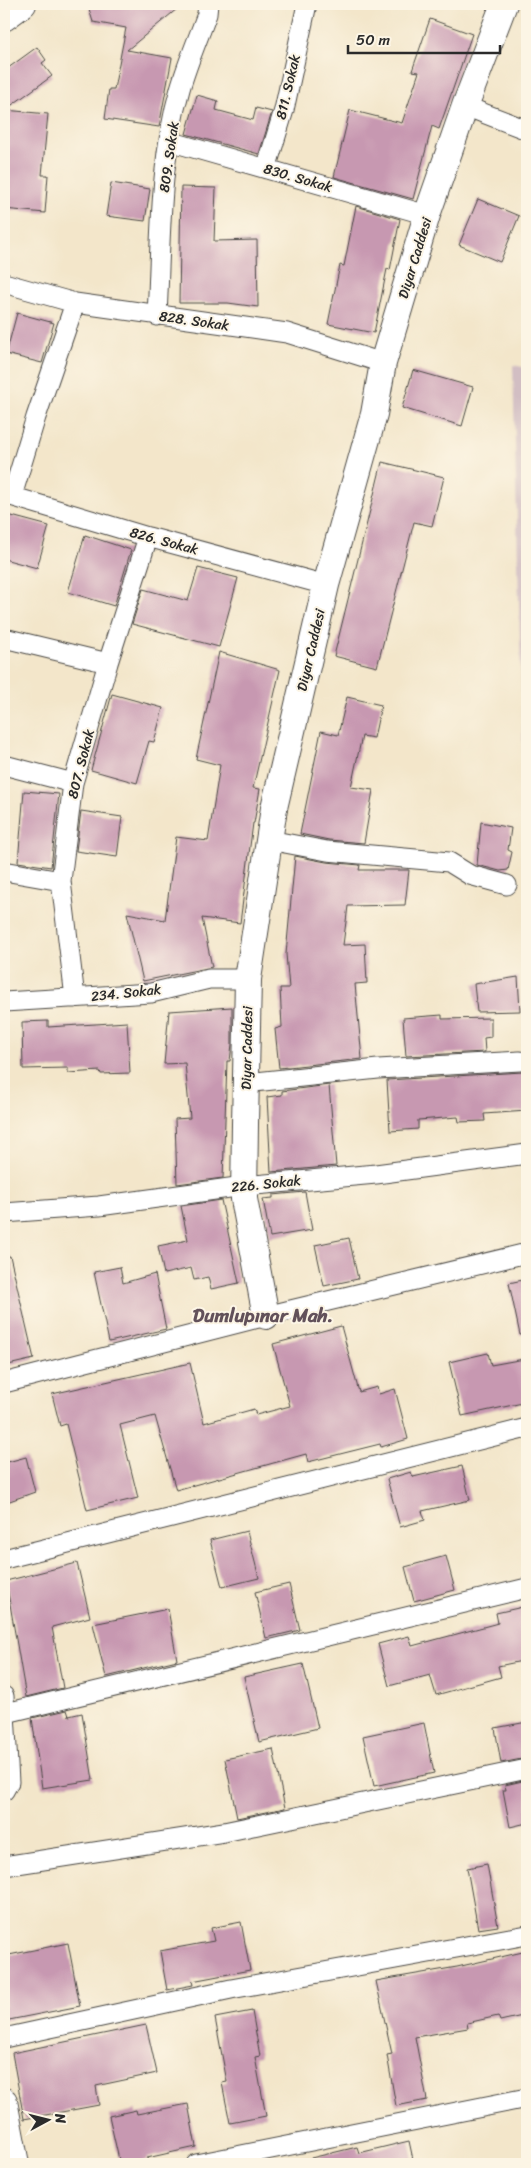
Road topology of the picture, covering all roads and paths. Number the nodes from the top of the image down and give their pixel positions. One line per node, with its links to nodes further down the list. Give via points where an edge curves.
1 (23, 4): 5 (street)
2 (208, 4): 8 (street, 809. Sokak, via 180,89)
3 (307, 4): 9 (street, 811. Sokak, via 284,110)
4 (504, 4): 6 (street, Diyar Caddesi)
5 (4, 18)
6 (465, 106): 7 (street); 10 (street, Diyar Caddesi)
7 (527, 130)
8 (169, 141): 9 (street, 830. Sokak); 13 (street, 809. Sokak)
9 (266, 169): 10 (street, 830. Sokak)
10 (427, 215): 14 (street, Diyar Caddesi)
11 (4, 283): 12 (street, 828. Sokak)
12 (75, 303): 13 (street, 828. Sokak); 15 (street)
13 (157, 316): 14 (street, 828. Sokak, via 287,333)
14 (383, 363): 17 (street, Diyar Caddesi, via 374,414)
15 (8, 495): 16 (street, 826. Sokak)
16 (148, 537): 17 (street, 826. Sokak); 19 (street, 807. Sokak)
17 (326, 584): 22 (street, Diyar Caddesi)
18 (4, 638): 19 (street)
19 (108, 664): 21 (street, 807. Sokak)
20 (4, 765): 21 (street)
21 (73, 783): 24 (street, 807. Sokak)
22 (269, 840): 25 (street, via 327,851 449,862 470,875); 26 (street, Diyar Caddesi)
23 (4, 872): 24 (street)
24 (61, 881): 27 (street, 807. Sokak)
25 (507, 885)
26 (248, 979): 27 (street, 234. Sokak, via 209,979 151,992); 30 (street, Diyar Caddesi)
27 (75, 998): 28 (street, 234. Sokak)
28 (4, 1002)
29 (520, 1061): 30 (street, via 378,1069)
30 (246, 1082): 32 (street, Diyar Caddesi)
31 (527, 1154): 32 (street, 226. Sokak, via 376,1174)
32 (244, 1186): 33 (street, 226. Sokak, via 99,1206); 35 (street, Diyar Caddesi)
33 (4, 1212)
34 (527, 1253): 35 (street)
35 (266, 1316): 36 (street)
36 (4, 1383)
37 (527, 1428): 38 (street)
38 (4, 1560)
39 (527, 1588): 40 (street)
40 (5, 1704): 42 (street, via 9,1782)
41 (527, 1769): 43 (street, via 224,1832)
42 (4, 1791)
43 (4, 1866)
44 (527, 1935): 45 (street, via 231,1989)
45 (4, 2038)
46 (527, 2098): 49 (street)
47 (4, 2101): 48 (street)
48 (16, 2164)
49 (196, 2164)

